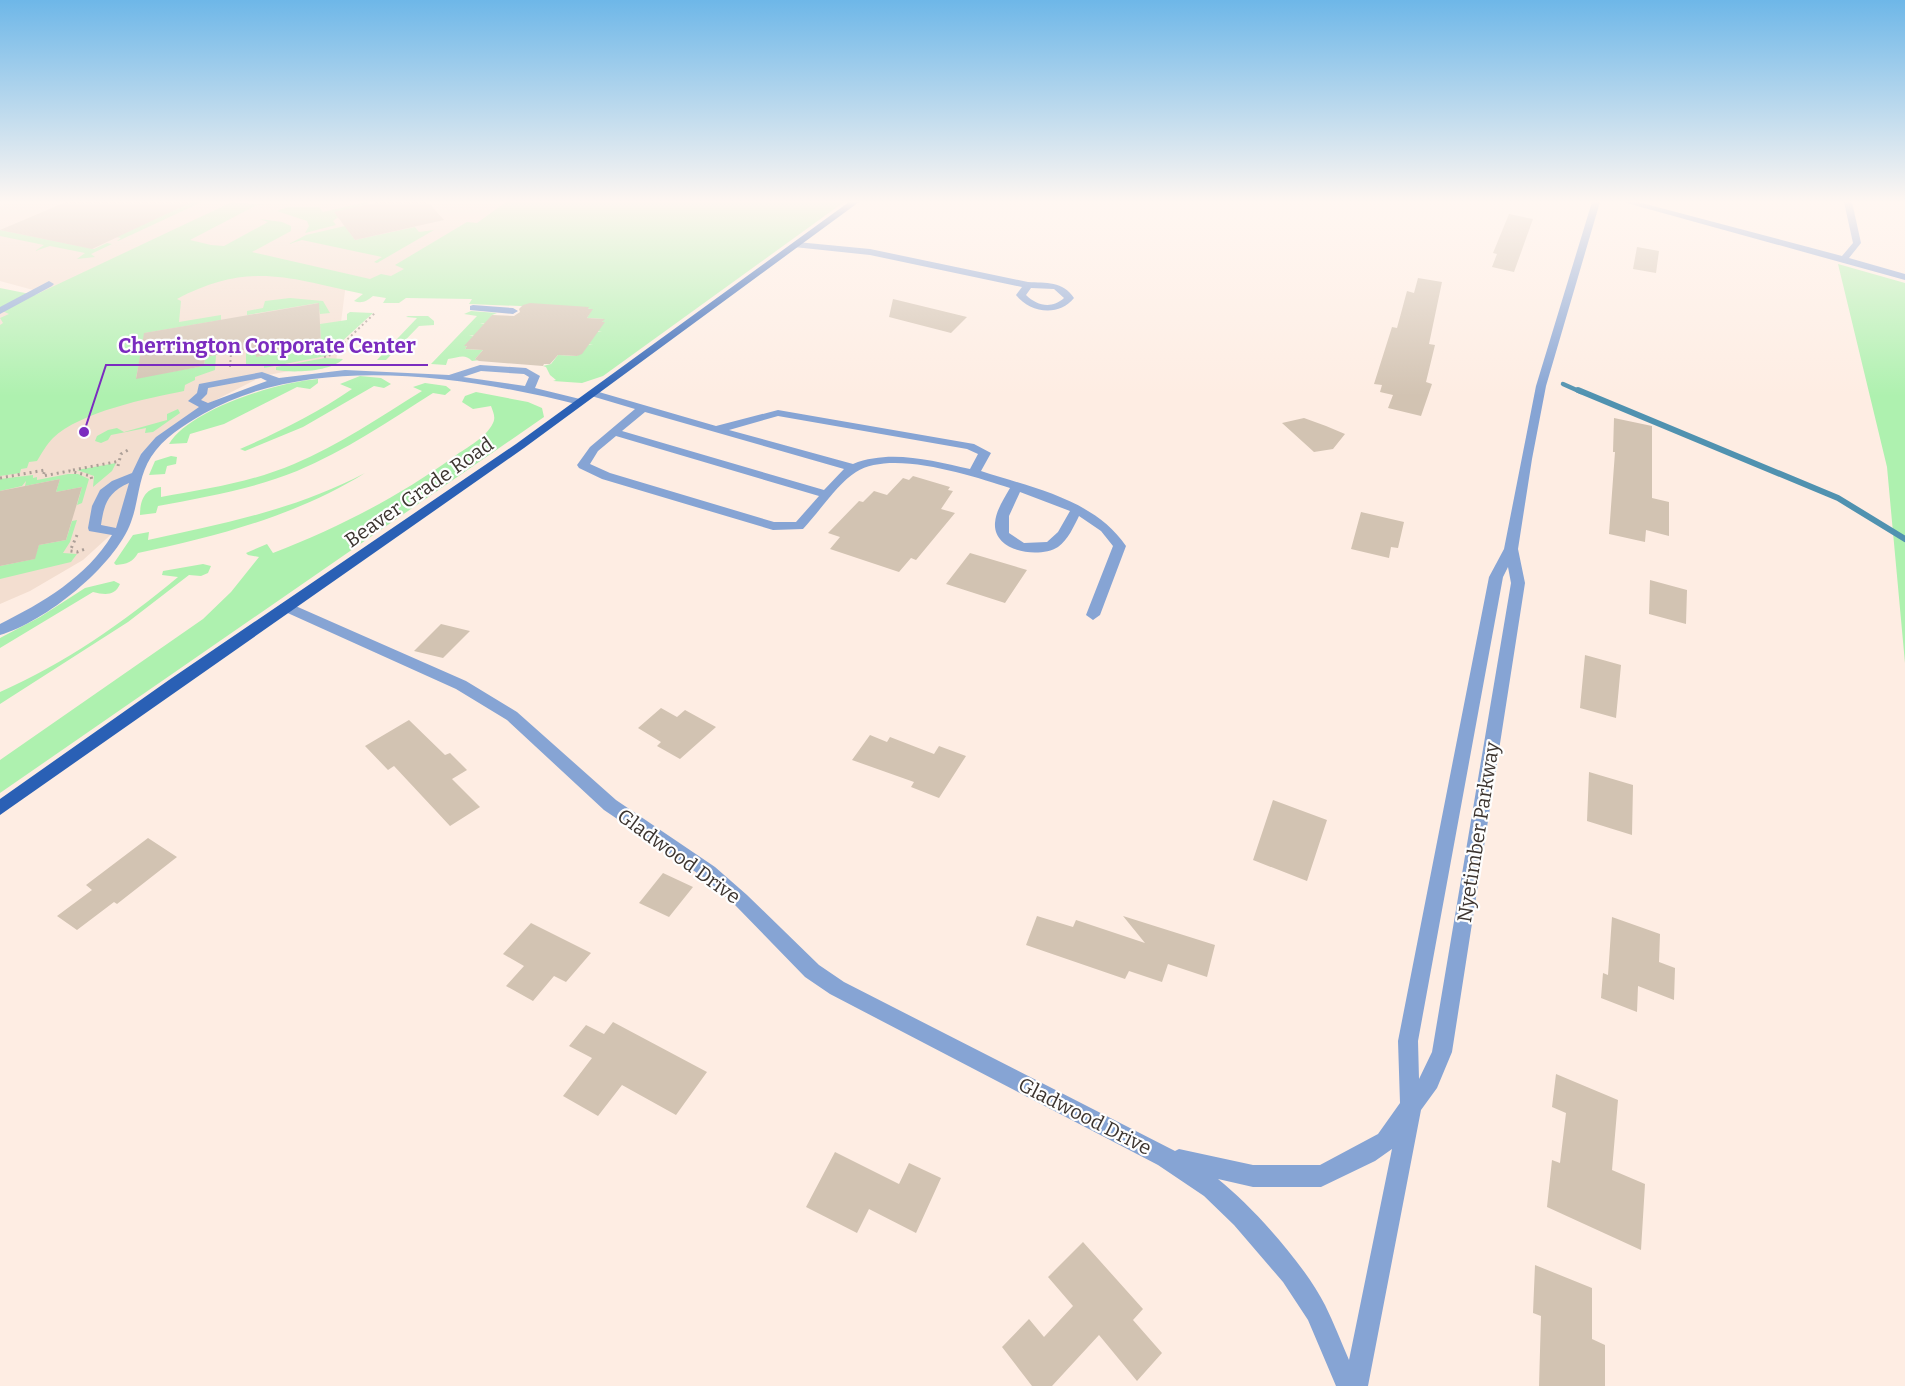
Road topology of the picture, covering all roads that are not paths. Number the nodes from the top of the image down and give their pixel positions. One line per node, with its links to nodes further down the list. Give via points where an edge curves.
1 (767, 267): 14 (main road, Beaver Grade Road)
2 (940, 267): 7 (street)
3 (1577, 267): 27 (street, Nyetimber Parkway, via 1541,386)
4 (1870, 267): 5 (street)
5 (1905, 277)
6 (49, 284): 9 (street)
7 (1028, 285)
8 (0, 296): 9 (street)
9 (15, 301): 11 (street)
10 (473, 308): 12 (street)
11 (0, 310)
12 (513, 311)
13 (277, 381): 15 (street, via 355,371 529,389); 16 (street); 16 (street, via 262,375 203,386 202,394 194,401)
14 (592, 393): 15 (main road, Beaver Grade Road); 17 (street)
15 (580, 402): 28 (main road, Beaver Grade Road)
16 (208, 407): 22 (street, via 162,439 148,453)
17 (644, 407): 18 (street); 19 (street)
18 (716, 430): 20 (street); 21 (street, via 778,413 970,446 985,453)
19 (614, 432): 24 (street); 24 (street, via 594,448 583,465 606,476 772,526 799,526)
20 (853, 468): 21 (street, via 873,462 914,462); 24 (street)
21 (974, 473): 23 (street)
22 (137, 475): 26 (street); 26 (street, via 104,490 94,528)
23 (1017, 487): 25 (street); 25 (street, via 1001,526 1006,538 1018,546 1038,548 1053,544)
24 (828, 495)
25 (1076, 511): 29 (street, via 1106,528 1120,546)
26 (120, 533): 30 (street, via 80,579)
27 (1511, 549): 32 (street, Nyetimber Parkway, via 1496,577 1408,1041); 32 (street, Nyetimber Parkway, via 1518,583 1442,1052 1430,1081)
28 (286, 607): 31 (main road, Beaver Grade Road); 33 (street, Gladwood Drive, via 461,685 512,716 610,805 709,872 812,971 837,988)
29 (1093, 615)
30 (0, 630)
31 (0, 808)
32 (1411, 1107): 33 (street, Gladwood Drive, via 1385,1141 1321,1176 1253,1176); 35 (street, Nyetimber Parkway)
33 (1166, 1157): 34 (street, Gladwood Drive, via 1212,1188 1291,1274 1316,1312)
34 (1348, 1386)
35 (1356, 1386)

